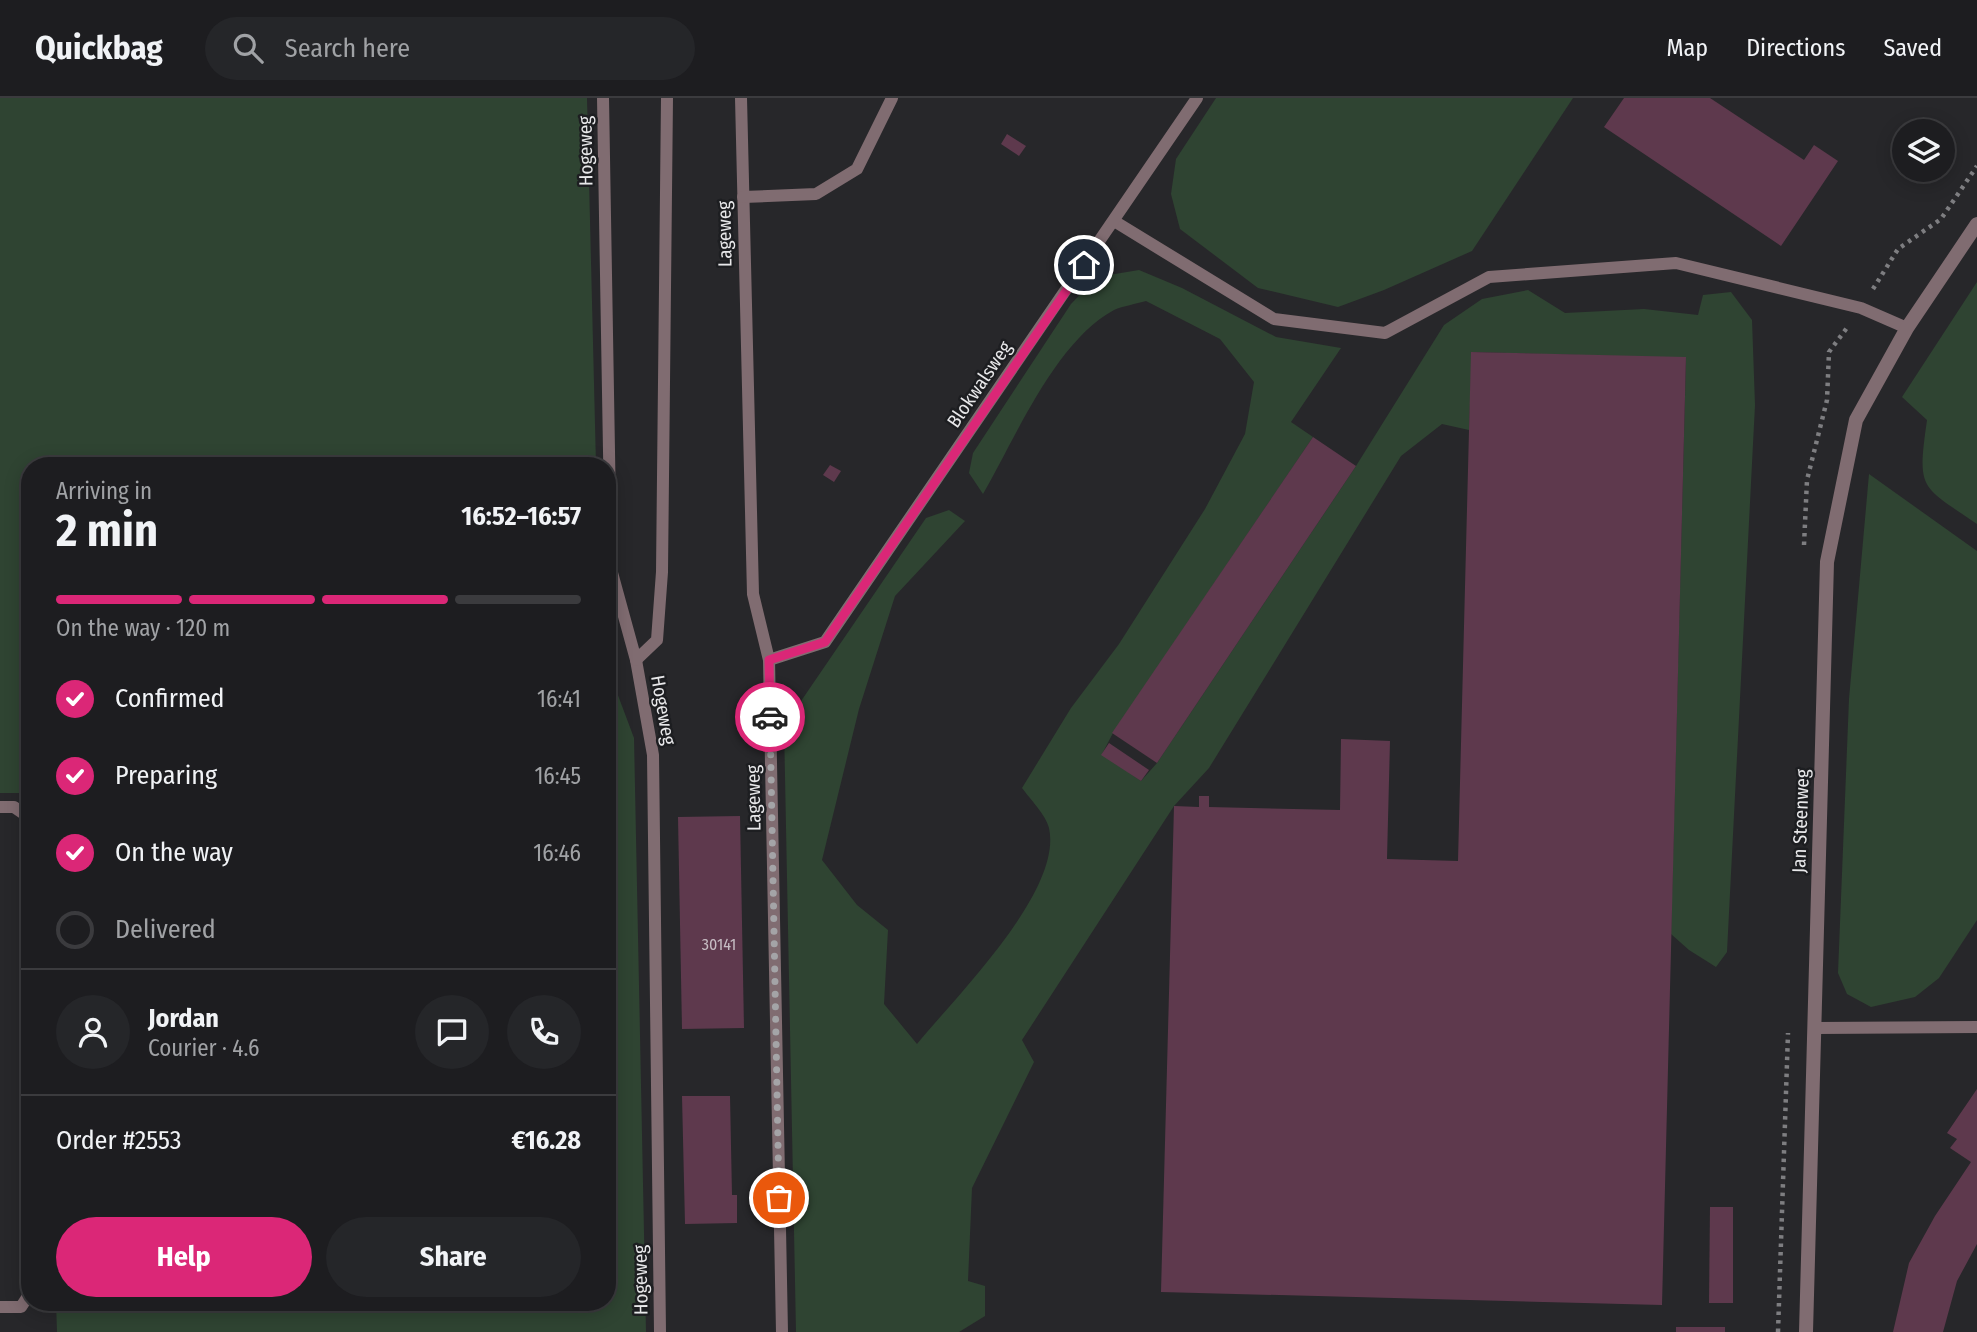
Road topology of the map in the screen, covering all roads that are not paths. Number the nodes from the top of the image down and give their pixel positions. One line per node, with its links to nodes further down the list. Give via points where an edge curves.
1 (603, 98): 10 (lane, Hogeweg)
2 (667, 98): 12 (lane, via 662,572 657,640)
3 (741, 98): 6 (lane, Lageweg)
4 (892, 98): 6 (lane, via 857,169 816,194)
5 (1197, 98): 7 (lane, Blokwalsweg)
6 (743, 197): 13 (lane, Lageweg, via 753,594)
7 (1114, 221): 9 (lane, via 1274,319 1385,334 1489,277 1676,263 1861,308); 13 (lane, Blokwalsweg, via 825,642)
8 (1977, 224): 9 (street, Jan Steenweg)
9 (1907, 328): 17 (street, Jan Steenweg, via 1856,421 1827,562)
10 (609, 457)
11 (616, 587): 12 (lane, Hogeweg)
12 (636, 660): 20 (lane, Hogeweg, via 653,755)
13 (769, 660): 21 (lane, Lageweg)
14 (0, 807): 15 (lane)
15 (21, 812)
16 (1977, 1027): 17 (lane)
17 (1816, 1028): 22 (street, Jan Steenweg)
18 (0, 1307): 19 (lane)
19 (21, 1307)
20 (660, 1332)
21 (782, 1332)
22 (1806, 1332)

